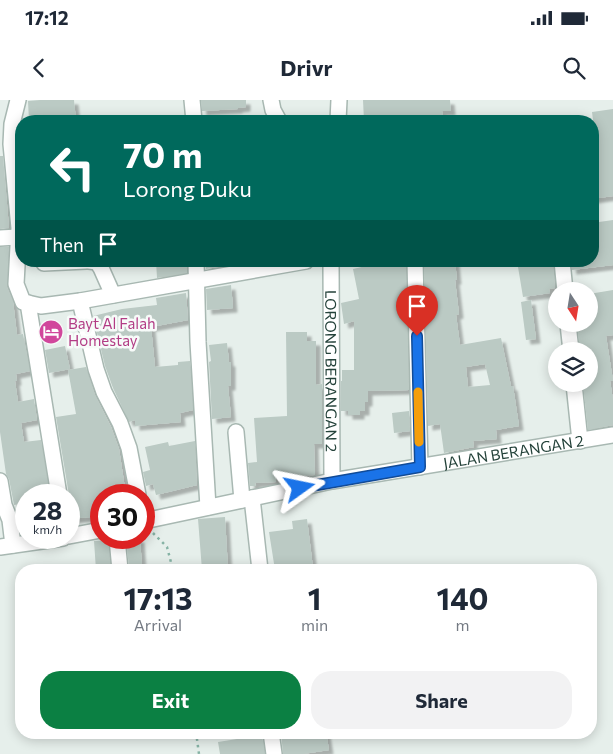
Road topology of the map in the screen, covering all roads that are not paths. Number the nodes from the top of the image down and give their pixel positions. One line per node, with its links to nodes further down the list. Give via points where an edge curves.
1 (18, 100): 8 (street)
2 (192, 100): 5 (street)
3 (271, 100): 6 (street)
4 (339, 100): 7 (street)
5 (193, 115)
6 (276, 115)
7 (338, 115)
8 (6, 125): 9 (street)
9 (15, 172)
10 (15, 237): 11 (street)
11 (0, 238)
12 (17, 267): 23 (street, via 16,284 23,302)
13 (101, 267): 21 (street)
14 (196, 267): 19 (street)
15 (263, 267): 19 (street)
16 (331, 267): 30 (street, LORONG BERANGAN 2)
17 (415, 267): 28 (street)
18 (563, 267): 20 (street)
19 (195, 281): 21 (street); 34 (street)
20 (564, 282)
21 (113, 295): 22 (street)
22 (80, 301): 23 (street, via 41,306); 32 (street, via 96,369 129,448)
23 (28, 303): 31 (street)
24 (575, 392): 27 (street)
25 (236, 432): 33 (street)
26 (613, 435): 27 (street, JALAN BERANGAN 2)
27 (580, 441): 28 (street, JALAN BERANGAN 2)
28 (420, 467): 30 (street, JALAN BERANGAN 2)
29 (0, 481): 36 (street, via 4,505 10,517)
30 (332, 481): 33 (street, JALAN BERANGAN 2)
31 (57, 484)
32 (136, 484)
33 (247, 499): 34 (street, JALAN BERANGAN 2); 39 (street)
34 (208, 507): 35 (street, JALAN BERANGAN 2)
35 (155, 523)
36 (7, 546)
37 (118, 549): 38 (street)
38 (119, 564)
39 (259, 564)
40 (272, 739): 41 (street)
41 (274, 754)

